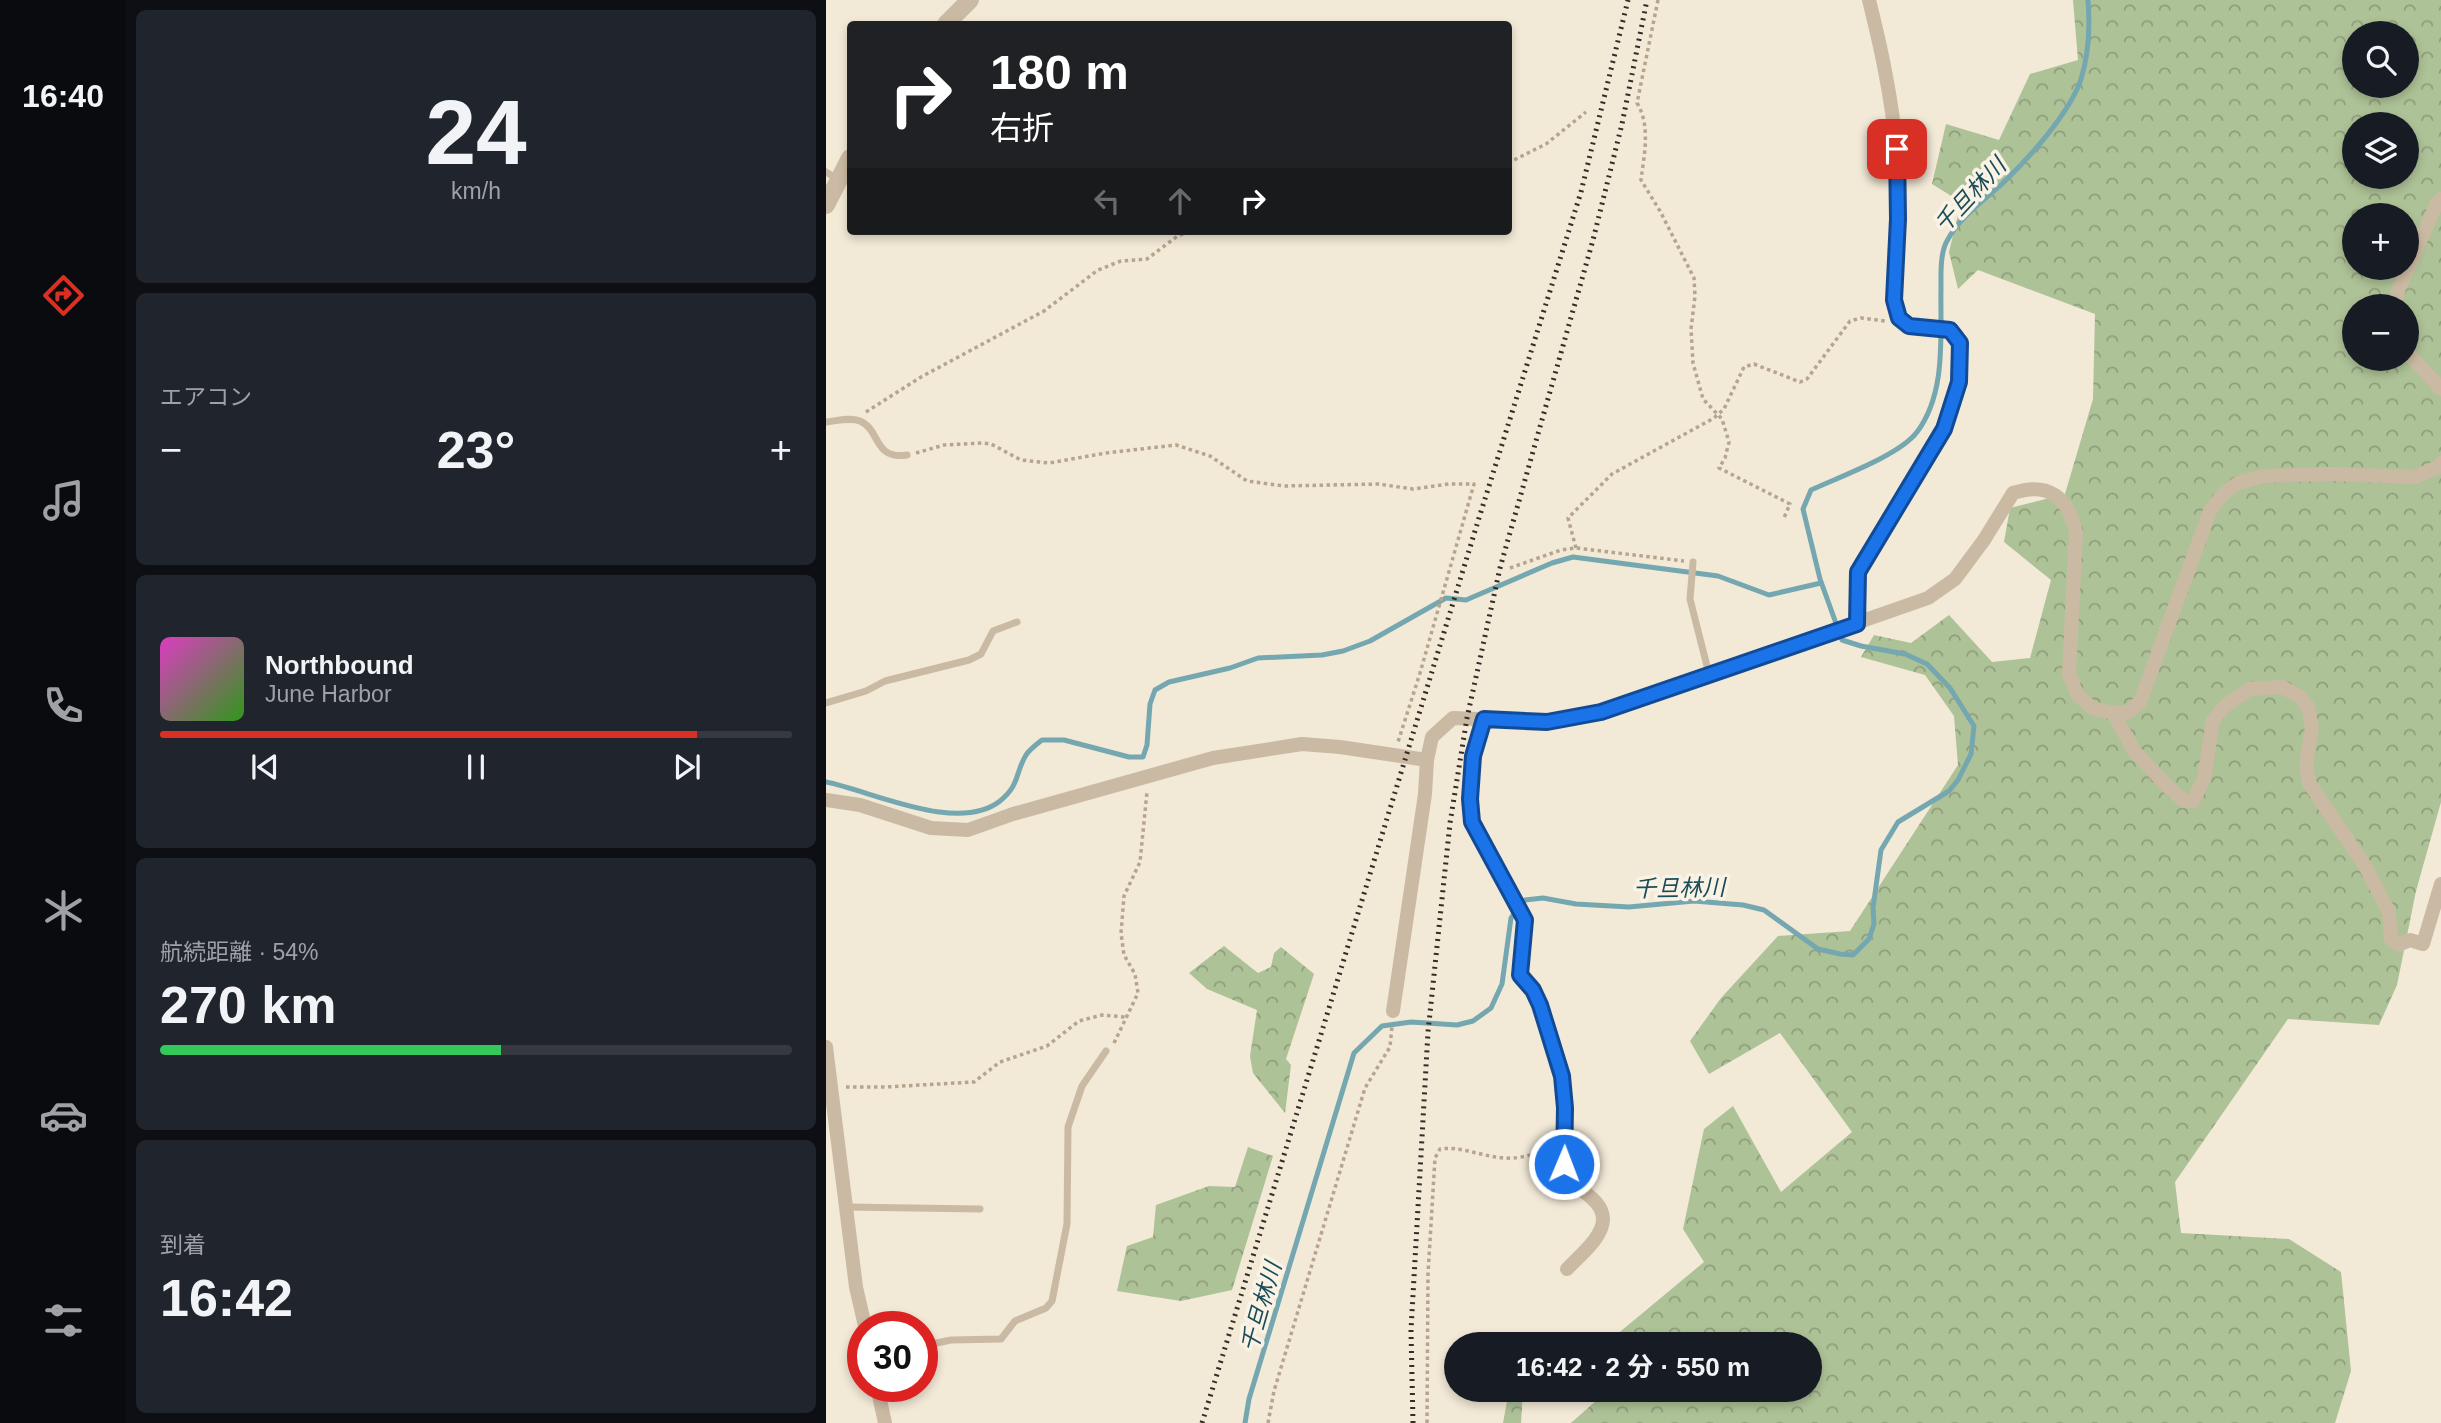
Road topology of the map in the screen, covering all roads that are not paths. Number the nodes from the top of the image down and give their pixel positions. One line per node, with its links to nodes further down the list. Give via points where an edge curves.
1 (970, 0): 3 (street)
2 (1870, 0): 16 (street, via 1897,149 1894,300 1899,318 1909,326 1950,330 1960,343 1959,382 1944,429 1858,572)
3 (949, 21)
4 (847, 161): 5 (street)
5 (833, 176): 7 (street)
6 (2441, 199): 8 (street)
7 (826, 205)
8 (2398, 294)
9 (2419, 365): 10 (street)
10 (2441, 389)
11 (826, 422): 12 (lane, via 856,420 868,427 886,452)
12 (907, 455)
13 (2441, 463): 19 (street, via 2414,477 2264,476 2238,483 2222,495 2210,511 2140,702 2128,712)
14 (1693, 562): 17 (lane, via 1690,599)
15 (1017, 622): 18 (lane, via 993,631 981,654 969,660 884,681)
16 (1853, 625): 17 (street); 19 (street, via 1928,598 1955,579 2013,493 2027,488 2045,492 2060,498 2072,514 2076,533 2069,674 2077,694 2092,708)
17 (1709, 675): 20 (street, via 1601,712 1547,722)
18 (826, 704)
19 (2113, 713): 23 (street, via 2135,752 2184,801 2193,801 2204,779 2213,720 2250,689 2282,687 2308,707 2312,727 2306,764 2309,783 2365,866 2389,912 2391,939 2398,945 2410,940 2423,944)
20 (1484, 719): 21 (street, via 1453,718 1432,737); 29 (street, via 1473,756 1472,822 1525,920 1520,975 1540,1005 1562,1076 1567,1177 1594,1200 1603,1216 1601,1231)
21 (1427, 760): 22 (street, via 1302,744 1213,758 968,830 931,828 860,805); 24 (street)
22 (826, 800)
23 (2441, 884)
24 (1393, 1011)
25 (826, 1047): 27 (street)
26 (1106, 1051): 31 (lane, via 1082,1086 1068,1126 1067,1224 1052,1301 1015,1321 1001,1339)
27 (846, 1207): 28 (lane); 30 (street)
28 (980, 1209)
29 (1567, 1269)
30 (862, 1311)
31 (938, 1343)
32 (880, 1402): 33 (street)
33 (885, 1423)

